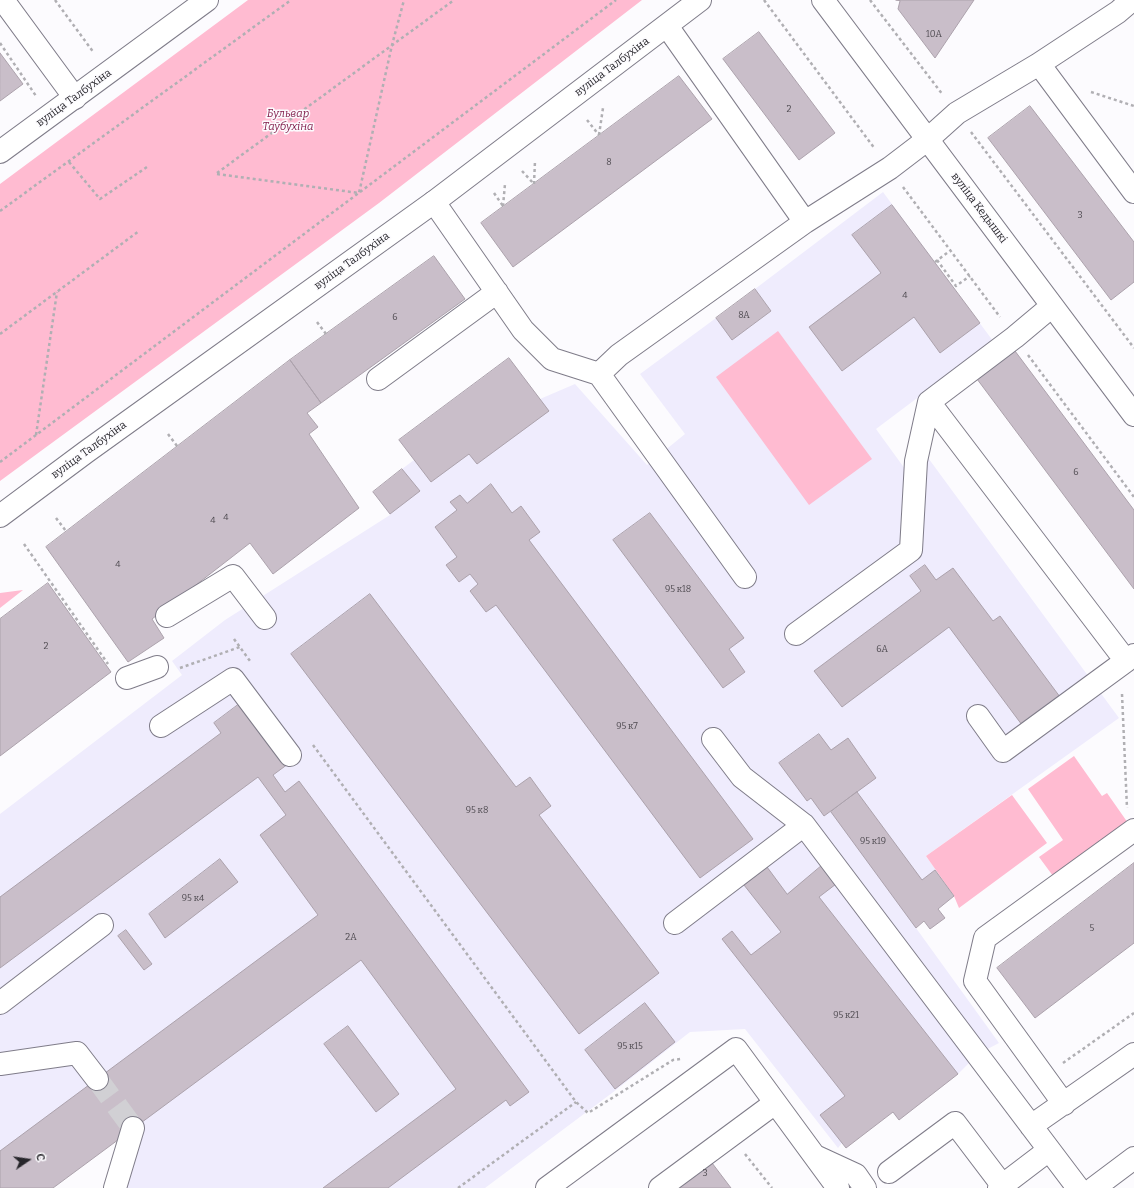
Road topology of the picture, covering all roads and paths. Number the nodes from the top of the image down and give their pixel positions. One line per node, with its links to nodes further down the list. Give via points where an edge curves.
1 (56, 0): 16 (path)
2 (207, 0): 19 (main road, вуліца Талбухіна)
3 (292, 0): 26 (path)
4 (404, 0): 15 (path)
5 (454, 0): 15 (path)
6 (616, 0): 32 (path)
7 (700, 0): 13 (main road, вуліца Талбухіна)
8 (764, 0): 28 (path)
9 (823, 0): 23 (main road, вуліца Кедышкі)
10 (870, 0): 21 (path)
11 (1132, 0): 17 (main road)
12 (4, 8): 19 (main road)
13 (667, 26): 34 (main road, вуліца Талбухіна); 36 (main road)
14 (0, 43): 18 (path)
15 (392, 45): 32 (path); 32 (path, via 217,174)
16 (95, 55)
17 (1039, 64): 21 (main road); 31 (main road)
18 (37, 98)
19 (75, 98): 24 (main road, вуліца Талбухіна)
20 (603, 108): 22 (path, via 599,135)
21 (957, 113): 23 (main road); 47 (path)
22 (587, 120)
23 (928, 139): 28 (main road); 42 (main road, вуліца Кедышкі)
24 (0, 152)
25 (535, 161): 29 (path, via 534,184)
26 (69, 162): 27 (path, via 100,199); 35 (path)
27 (147, 167)
28 (890, 168): 36 (main road); 38 (path)
29 (522, 171)
30 (505, 184): 33 (path, via 503,206)
31 (1134, 192)
32 (359, 193): 53 (path)
33 (494, 193)
34 (434, 202): 41 (main road); 57 (main road, вуліца Талбухіна)
35 (0, 211)
36 (805, 222): 48 (main road, via 619,355)
37 (140, 231): 40 (path)
38 (951, 250): 39 (path); 39 (path, via 936,261 956,286)
39 (970, 276): 46 (path)
40 (57, 292): 44 (path); 53 (path)
41 (497, 292): 48 (main road, via 523,330 552,359); 49 (main road)
42 (1052, 306): 46 (main road); 51 (main road, вуліца Кедышкі)
43 (317, 322): 45 (path)
44 (0, 334)
45 (326, 334)
46 (1015, 337): 50 (main road); 56 (path)
47 (1134, 348)
48 (599, 374): 61 (main road)
49 (378, 379)
50 (929, 402): 64 (main road, via 916,461 911,550); 67 (main road)
51 (1134, 416)
52 (168, 434): 54 (path)
53 (36, 435): 55 (path)
54 (177, 446)
55 (0, 462)
56 (1134, 497)
57 (0, 516)
58 (56, 518): 59 (path)
59 (66, 531)
60 (24, 544): 70 (path)
61 (745, 577)
62 (167, 616): 63 (main road, via 234,576)
63 (265, 618)
64 (796, 634)
65 (234, 639): 66 (path)
66 (240, 647): 68 (path); 69 (path)
67 (1127, 661): 71 (main road, via 1003,751); 77 (path)
68 (255, 667)
69 (166, 669): 70 (main road)
70 (120, 674)
71 (978, 716)
72 (161, 726): 75 (main road, via 233,679)
73 (714, 739): 76 (main road, via 742,777)
74 (311, 743): 87 (path)
75 (290, 755)
76 (804, 825): 78 (main road); 89 (main road)
77 (1131, 832): 86 (main road, via 985,938 975,981)
78 (675, 923)
79 (102, 925): 80 (main road)
80 (0, 1003)
81 (1134, 1013): 86 (path, via 1057,1067)
82 (1134, 1054): 86 (main road)
83 (688, 1058): 87 (path, via 673,1060 588,1113)
84 (0, 1064): 85 (main road, via 77,1053)
85 (97, 1079)
86 (1068, 1101): 89 (main road)
87 (576, 1102): 98 (path)
88 (775, 1103): 91 (main road); 93 (main road); 99 (main road, via 736,1049)
89 (1032, 1126): 92 (main road)
90 (133, 1128): 97 (main road)
91 (730, 1135): 100 (main road); 101 (path)
92 (1049, 1150): 96 (main road); 104 (main road)
93 (814, 1155): 102 (main road); 103 (main road, via 856,1175)
94 (1134, 1158): 105 (main road)
95 (889, 1172): 96 (main road, via 955,1123)
96 (1001, 1187)
97 (115, 1188)
98 (458, 1188)
99 (547, 1188)
100 (660, 1188)
101 (772, 1188)
102 (838, 1188)
103 (865, 1188)
104 (1078, 1188)
105 (1094, 1188)

